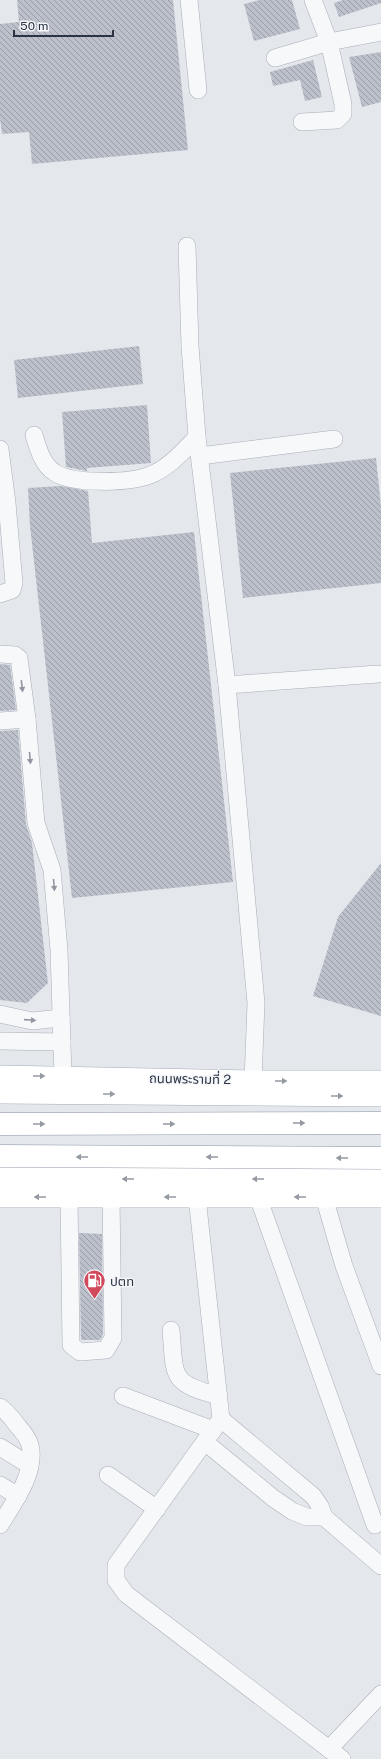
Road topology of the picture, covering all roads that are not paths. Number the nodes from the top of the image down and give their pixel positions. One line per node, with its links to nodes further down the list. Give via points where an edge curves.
1 (189, 0): 6 (street)
2 (313, 0): 4 (street)
3 (381, 32): 4 (street)
4 (328, 42): 5 (street); 7 (street, via 343,104 343,114 337,120)
5 (275, 58)
6 (198, 90)
7 (302, 122)
8 (187, 246): 10 (street, via 190,346)
9 (34, 435): 10 (street, via 39,454 53,472 66,478 112,482 150,476 169,464)
10 (198, 437): 13 (street)
11 (334, 439): 13 (street)
12 (0, 449): 14 (street)
13 (200, 456): 18 (street)
14 (4, 504): 15 (street, via 14,583 12,590)
15 (0, 594)
16 (0, 654): 19 (street, one-way to 19, via 15,655 19,658)
17 (378, 674): 18 (street)
18 (227, 685): 26 (street, via 256,1003)
19 (27, 719): 20 (street); 22 (street, one-way to 22, via 36,823 52,870 59,950)
20 (0, 721)
21 (0, 1014): 22 (street, one-way to 22, via 32,1021)
22 (61, 1018): 24 (street)
23 (0, 1041): 24 (street)
24 (62, 1042): 28 (street)
25 (0, 1076): 28 (main road, ถนนพระรามที่ 2, one-way to 28)
26 (253, 1081): 27 (main road, ถนนพระรามที่ 2, one-way to 27); 28 (main road, ถนนพระรามที่ 2)
27 (381, 1081)
28 (66, 1085): 29 (main road); 30 (main road, one-way to 30)
29 (0, 1093)
30 (381, 1096)
31 (381, 1123): 32 (highway, one-way to 31)
32 (0, 1124)
33 (0, 1156): 34 (highway, one-way to 33)
34 (381, 1158)
35 (0, 1178): 37 (main road)
36 (381, 1180): 37 (main road, one-way to 37)
37 (71, 1188): 38 (main road, one-way to 38); 39 (main road); 39 (street, via 71,1345 80,1352 106,1350 113,1338)
38 (0, 1197)
39 (111, 1197): 40 (main road, one-way to 39)
40 (198, 1197): 41 (main road); 47 (street)
41 (258, 1197): 42 (main road, one-way to 41); 58 (street)
42 (324, 1197): 43 (main road); 45 (street, via 344,1266)
43 (381, 1197)
44 (171, 1330): 47 (street, via 174,1367 179,1380 194,1389)
45 (381, 1366)
46 (123, 1396): 49 (street)
47 (219, 1396): 49 (street)
48 (0, 1407): 51 (street, via 25,1434 30,1446)
49 (213, 1430): 55 (street); 56 (street, via 313,1496); 56 (street, via 273,1498 292,1512 307,1517)
50 (0, 1447): 51 (street)
51 (30, 1465): 54 (street)
52 (108, 1475): 55 (street)
53 (0, 1486): 54 (street)
54 (18, 1496): 57 (street)
55 (156, 1509): 61 (street, via 116,1565 116,1580 126,1594)
56 (324, 1517): 59 (street)
57 (0, 1525)
58 (375, 1525)
59 (381, 1566)
60 (381, 1694): 61 (street)
61 (328, 1749): 62 (street)
62 (342, 1759)

